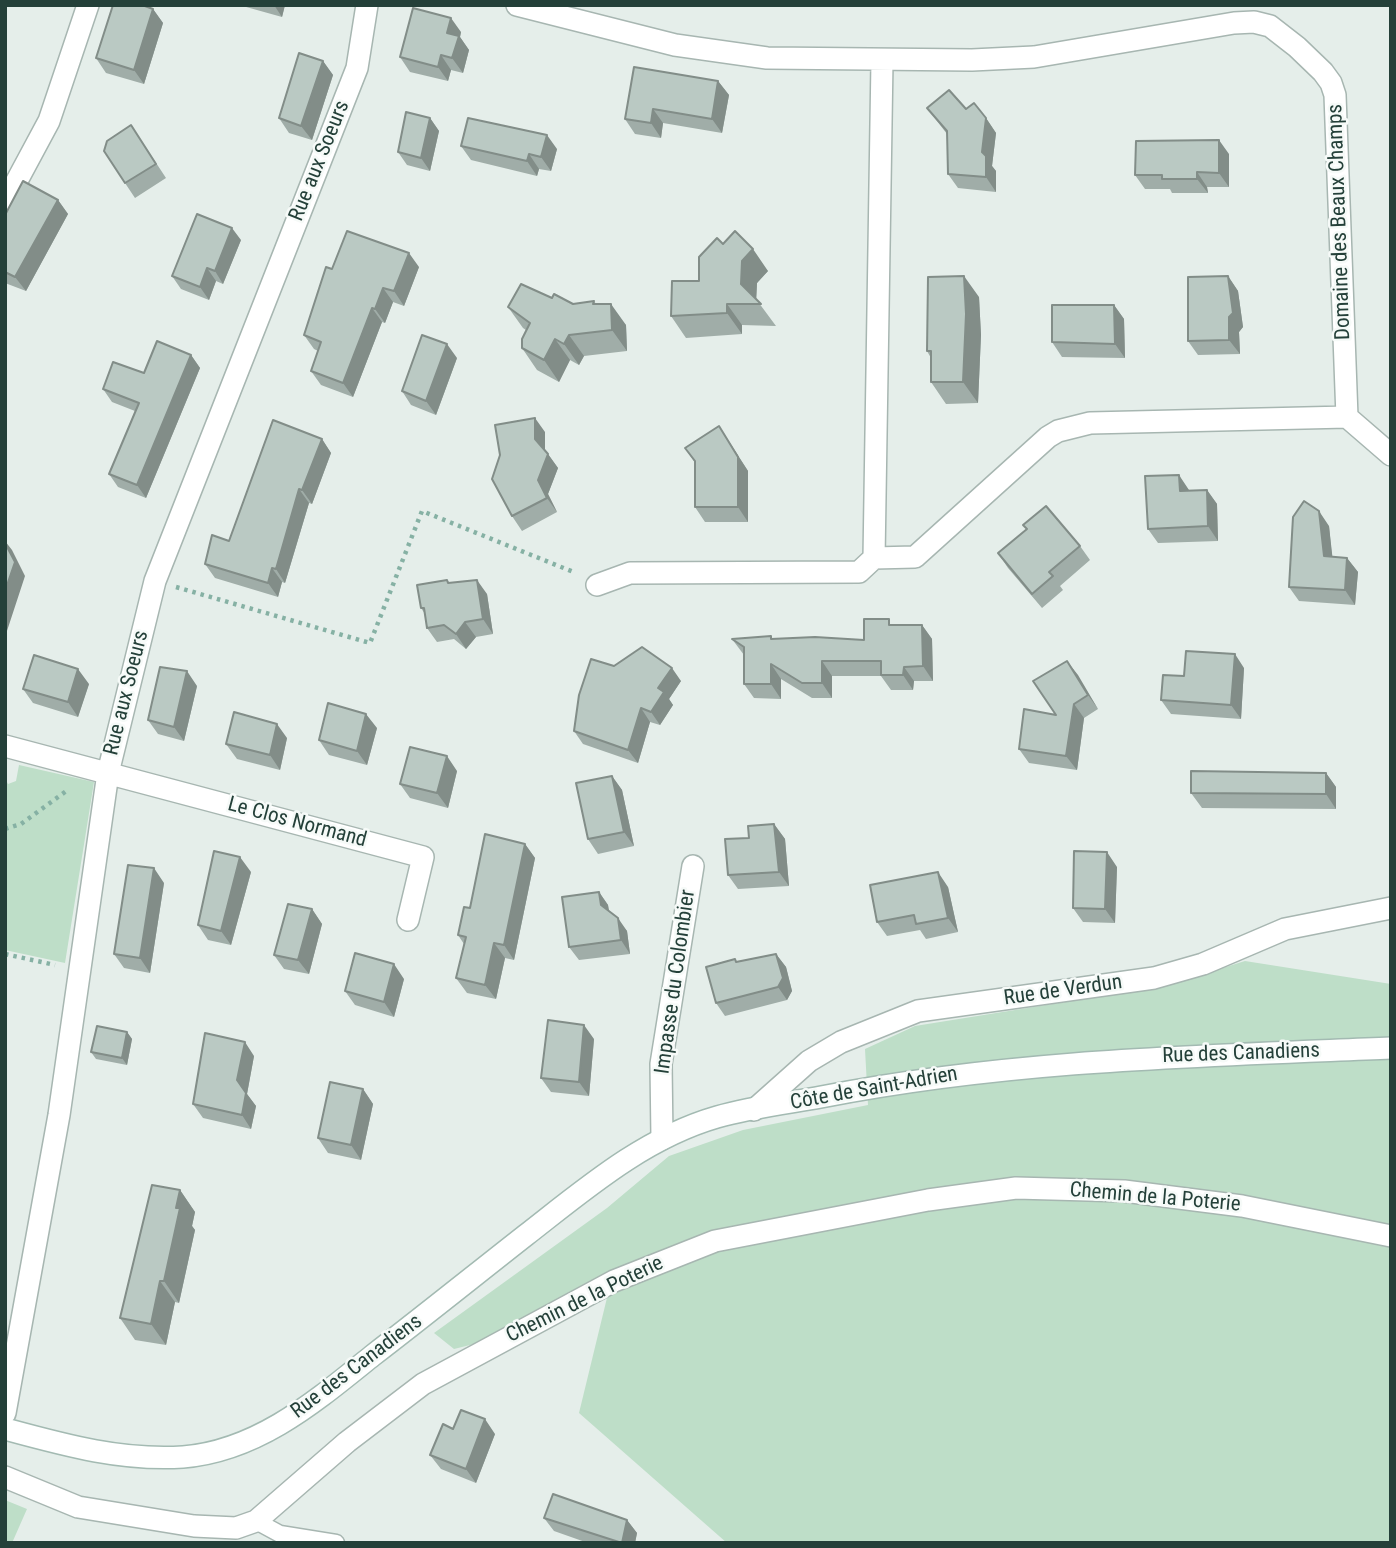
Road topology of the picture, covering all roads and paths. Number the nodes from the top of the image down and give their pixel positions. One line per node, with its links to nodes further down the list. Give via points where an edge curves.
1 (88, 5): 5 (street, via 49,121)
2 (367, 5): 9 (street, Rue aux Soeurs, via 357,68)
3 (517, 5): 4 (street, Domaine des Beaux Champs, via 675,45 767,58)
4 (882, 61): 6 (street, Domaine des Beaux Champs, via 1034,57 1234,23 1262,24 1283,36 1323,72 1335,95); 8 (street)
5 (5, 202)
6 (1347, 417): 7 (street); 8 (street, via 1090,423 1058,431 915,557)
7 (1391, 455)
8 (874, 558): 10 (street, via 859,572 630,573)
9 (155, 581): 10 (path, via 370,643 422,511 568,568); 12 (street, Rue aux Soeurs)
10 (597, 585)
11 (5, 746): 12 (street)
12 (101, 771): 13 (path, via 21,824); 16 (street, Le Clos Normand, via 423,857); 18 (street, Rue aux Soeurs)
13 (5, 829)
14 (692, 866): 22 (street, Impasse du Colombier, via 661,1064)
15 (1391, 908): 21 (street, Rue de Verdun, via 1285,929 1203,964 1154,978 918,1011 841,1042 809,1061)
16 (408, 920)
17 (5, 954): 18 (path)
18 (79, 971): 24 (street, Rue aux Soeurs, via 59,1115)
19 (1391, 1048): 20 (street, Rue des Canadiens)
20 (1091, 1060): 21 (street, Côte de Saint-Adrien, via 908,1080)
21 (754, 1110): 22 (street, Côte de Saint-Adrien, via 718,1117)
22 (662, 1139): 25 (street, Rue des Canadiens, via 578,1195 328,1391 268,1432 226,1449 185,1457 118,1457)
23 (1391, 1236): 27 (street, Chemin de la Poterie, via 1242,1206 1150,1194 1016,1188 715,1241 614,1281 423,1384 347,1442)
24 (5, 1413)
25 (5, 1429)
26 (5, 1477): 27 (street, via 78,1507)
27 (269, 1532): 28 (lane)
28 (336, 1543)

